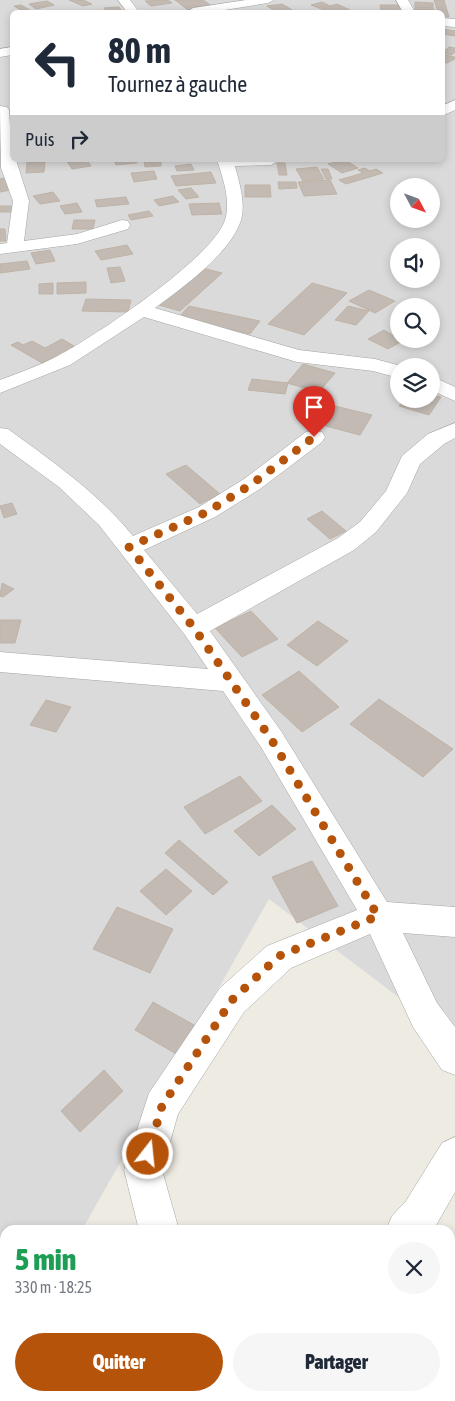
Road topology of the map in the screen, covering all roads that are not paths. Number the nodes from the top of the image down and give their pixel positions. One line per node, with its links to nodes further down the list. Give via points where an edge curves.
1 (268, 0): 2 (street)
2 (206, 10)
3 (5, 110): 4 (street)
4 (10, 136)
5 (15, 162): 8 (street, via 21,201)
6 (225, 162): 9 (street, via 234,201 233,221 222,240)
7 (122, 225): 8 (street, via 82,240)
8 (8, 248)
9 (141, 310): 10 (street, via 297,356); 11 (street, via 103,339 62,362)
10 (390, 369)
11 (0, 387)
12 (440, 387): 13 (street)
13 (455, 395)
14 (455, 429): 18 (street, via 436,438 410,461 396,492 368,527 346,544)
15 (0, 434): 17 (street, via 66,482 107,520)
16 (314, 437): 17 (street, via 252,484 207,512)
17 (129, 547): 18 (street)
18 (194, 628): 20 (street)
19 (0, 662): 20 (street)
20 (228, 681): 21 (street, via 271,739)
21 (378, 916): 22 (street); 23 (street, via 425,1015); 25 (street, via 279,956 232,1000 162,1106 143,1170)
22 (455, 922)
23 (455, 1057)
24 (455, 1156): 26 (street, via 420,1216)
25 (158, 1225)
26 (411, 1225)

